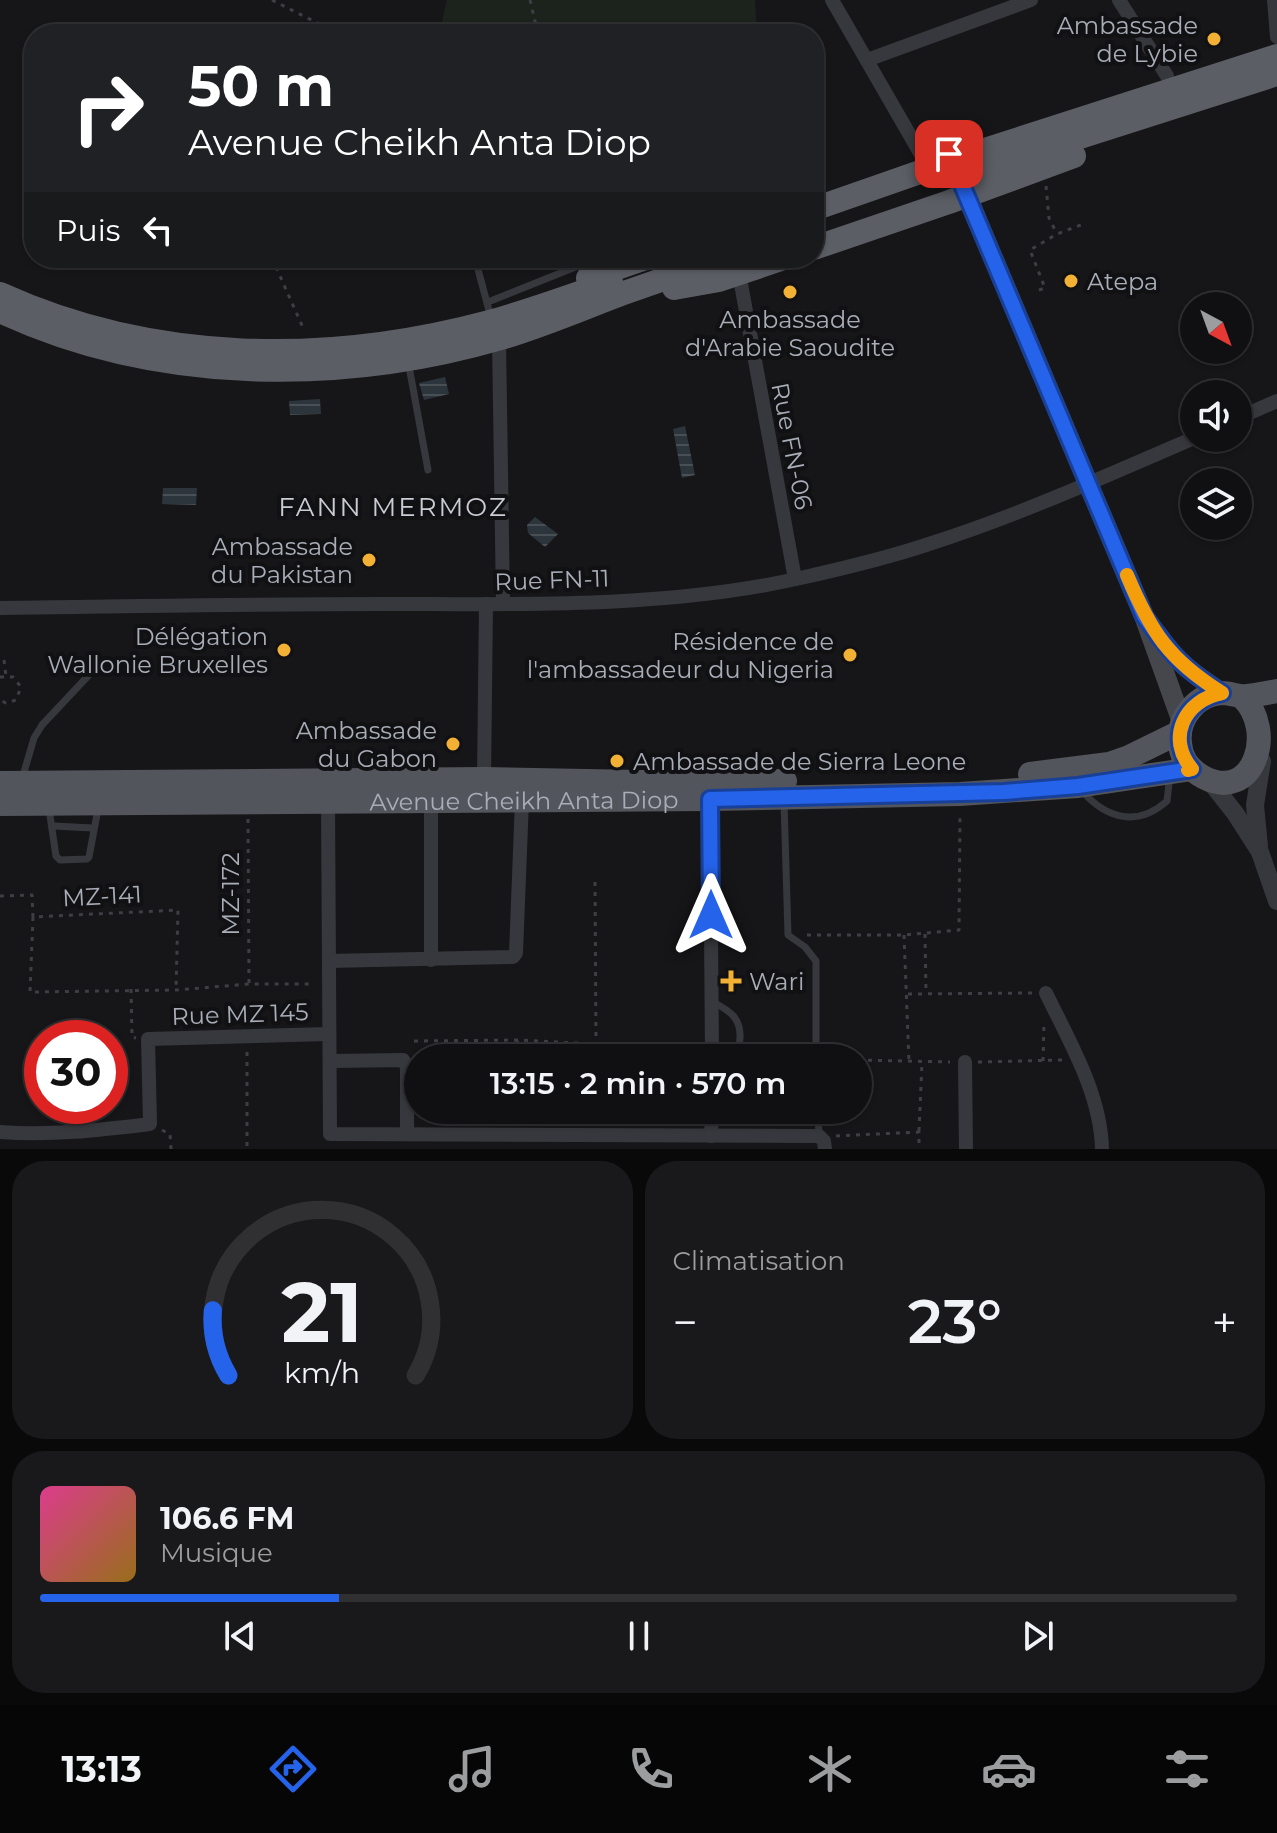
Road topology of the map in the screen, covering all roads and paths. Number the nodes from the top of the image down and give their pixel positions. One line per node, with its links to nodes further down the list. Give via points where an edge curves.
1 (272, 0): 7 (path)
2 (530, 0): 8 (path)
3 (832, 0): 11 (street)
4 (1031, 0): 11 (street)
5 (1119, 0): 13 (street)
6 (1274, 0): 9 (street)
7 (319, 24)
8 (536, 24)
9 (1277, 37)
10 (1277, 56): 14 (highway)
11 (867, 60): 16 (street)
12 (1277, 74): 14 (highway)
13 (1167, 76): 14 (highway, via 1199,68); 15 (highway)
14 (1237, 77): 17 (highway, via 1219,105); 20 (highway, via 963,157); 21 (highway)
15 (948, 152): 16 (highway); 18 (street, bridge)
16 (923, 158): 19 (highway)
17 (1044, 166): 18 (highway); 23 (path, via 1049,218)
18 (965, 192): 24 (highway); 43 (main road)
19 (824, 195)
20 (824, 206)
21 (824, 223)
22 (1086, 223): 23 (path)
23 (1057, 234): 32 (path, via 1030,250 1045,288)
24 (824, 244)
25 (276, 268): 37 (path)
26 (478, 268): 36 (lane)
27 (581, 268): 36 (lane)
28 (616, 268): 34 (highway, via 571,283)
29 (648, 268): 34 (highway)
30 (727, 268): 36 (highway, via 681,288)
31 (732, 268): 44 (street, Rue FN-06)
32 (1039, 290)
33 (0, 294): 36 (highway, via 114,332 248,352 326,350)
34 (538, 306): 36 (highway)
35 (0, 311): 38 (highway, via 105,348 216,367 298,370)
36 (493, 321): 38 (highway); 45 (street)
37 (309, 341)
38 (408, 359): 42 (lane)
39 (1277, 401): 40 (street)
40 (1252, 412)
41 (1180, 444): 43 (street, Rue FN-11)
42 (428, 470)
43 (1089, 484): 44 (street, Rue FN-11, via 932,544); 48 (main road)
44 (795, 579): 45 (street, Rue FN-11, via 617,601)
45 (503, 603): 46 (street, Rue FN-11)
46 (486, 604): 47 (street, Rue FN-11); 59 (street)
47 (0, 608)
48 (1144, 616): 54 (main road, via 1190,673); 56 (main road)
49 (4, 660): 50 (path)
50 (6, 676): 52 (path); 55 (path, via 18,681 20,698)
51 (88, 676): 60 (lane, via 42,725)
52 (0, 677)
53 (1277, 691): 54 (main road)
54 (1232, 695): 56 (main road, via 1212,695 1193,705); 57 (main road, via 1260,711)
55 (0, 700)
56 (1181, 727): 58 (main road); 59 (main road, Avenue Cheikh Anta Diop, via 1109,764 986,778)
57 (1269, 746): 58 (main road, via 1244,777 1220,782); 73 (street, via 1255,805)
58 (1190, 774): 61 (main road, Avenue Cheikh Anta Diop); 61 (lane, via 1153,813 1123,818 1105,812); 73 (street, via 1235,813)
59 (484, 779): 60 (main road, Avenue Cheikh Anta Diop)
60 (10, 783)
61 (1078, 786): 62 (main road, Avenue Cheikh Anta Diop)
62 (960, 794): 63 (main road, Avenue Cheikh Anta Diop); 79 (path, via 959,930)
63 (784, 797): 64 (main road, Avenue Cheikh Anta Diop); 80 (lane)
64 (710, 799): 65 (main road, Avenue Cheikh Anta Diop); 91 (street)
65 (522, 800): 66 (main road, Avenue Cheikh Anta Diop); 82 (street, via 515,955)
66 (431, 801): 69 (main road, Avenue Cheikh Anta Diop); 82 (street)
67 (99, 803): 68 (main road, Avenue Cheikh Anta Diop); 71 (main road, Avenue Cheikh Anta Diop); 72 (lane)
68 (248, 803): 69 (main road, Avenue Cheikh Anta Diop); 84 (path, MZ-172)
69 (328, 803): 83 (street)
70 (0, 804): 71 (main road, Avenue Cheikh Anta Diop)
71 (51, 816): 72 (lane); 72 (lane, via 60,860 87,859)
72 (92, 828)
73 (1260, 852): 74 (street)
74 (1274, 873): 77 (street)
75 (595, 878): 95 (path, via 596,1044)
76 (0, 896): 78 (path, MZ-141, via 32,895)
77 (1277, 901)
78 (33, 917): 86 (path, via 30,992); 87 (path, MZ-141, via 178,910)
79 (925, 934): 81 (path); 90 (path)
80 (788, 935): 81 (path); 100 (lane, via 816,961)
81 (904, 935): 89 (path)
82 (431, 960): 83 (street)
83 (329, 961): 85 (street)
84 (249, 984): 85 (path); 87 (path)
85 (329, 984): 92 (street)
86 (131, 989): 87 (path); 94 (path)
87 (176, 990)
88 (1046, 993): 90 (path); 102 (path); 119 (street, via 1101,1121)
89 (908, 994): 90 (path); 104 (path)
90 (926, 994)
91 (711, 1002): 98 (street); 99 (lane, via 736,1017)
92 (329, 1034): 93 (street, Rue MZ 145); 101 (street)
93 (247, 1036): 106 (street, Rue MZ 145, via 148,1039); 116 (path)
94 (132, 1037)
95 (517, 1040): 96 (path); 97 (path)
96 (414, 1041)
97 (517, 1044)
98 (712, 1044)
99 (739, 1044)
100 (816, 1044)
101 (330, 1061): 110 (street, via 403,1060); 110 (street, via 330,1134)
102 (1043, 1061)
103 (965, 1062): 118 (street)
104 (909, 1063)
105 (922, 1063): 109 (path)
106 (150, 1124): 112 (street); 115 (path, via 170,1134)
107 (711, 1124): 111 (street)
108 (0, 1132): 112 (street)
109 (919, 1132): 114 (path); 117 (path)
110 (407, 1134): 113 (street)
111 (711, 1136): 113 (street); 114 (street)
112 (32, 1142)
113 (691, 1142)
114 (822, 1143)
115 (171, 1149)
116 (247, 1149)
117 (919, 1149)
118 (966, 1149)
119 (1102, 1149)

